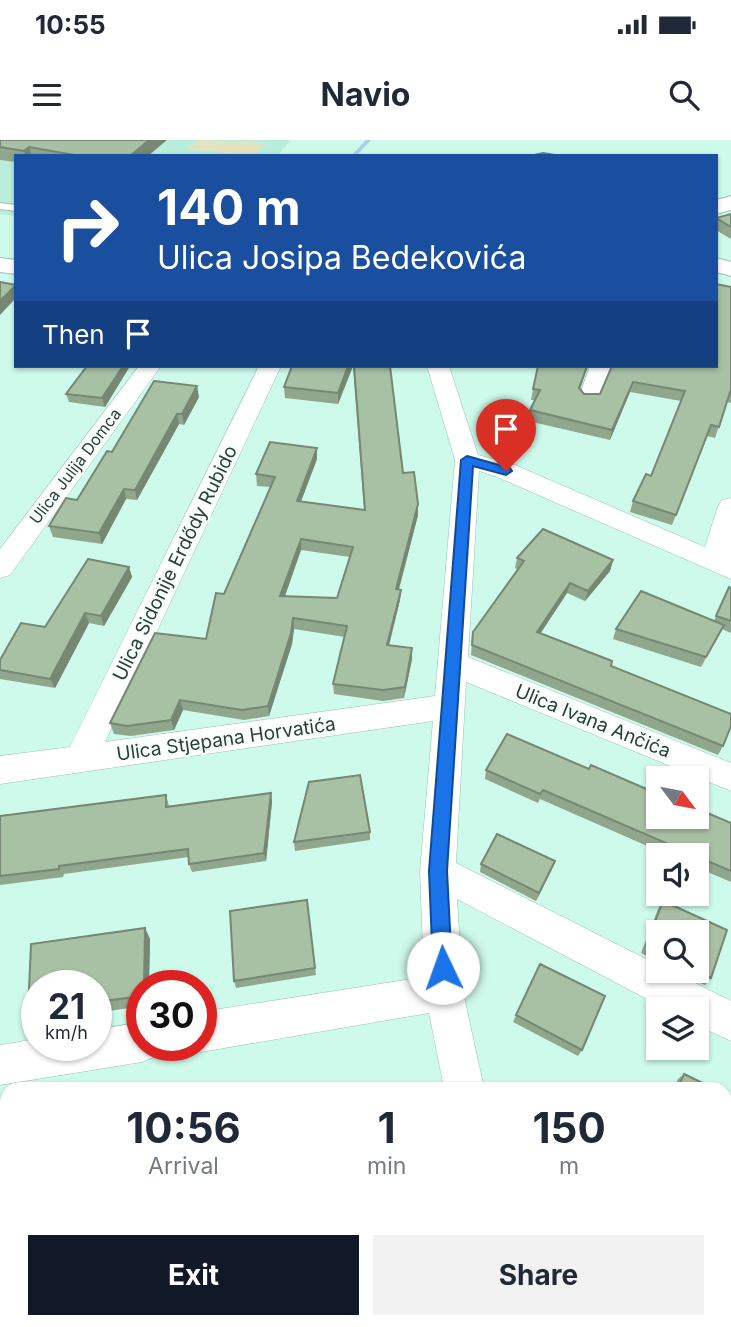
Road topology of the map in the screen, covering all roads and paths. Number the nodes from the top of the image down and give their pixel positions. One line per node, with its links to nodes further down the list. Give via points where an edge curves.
1 (149, 368): 9 (street, Ulica Julija Domca)
2 (269, 368): 12 (street, Ulica Sidonije Erdődy Rubido)
3 (439, 368): 6 (street)
4 (600, 368): 5 (street)
5 (590, 397)
6 (467, 460): 8 (street, via 506,471); 10 (street)
7 (731, 506): 8 (street)
8 (722, 565)
9 (0, 568)
10 (454, 664): 11 (street); 14 (street, Ulica Ivana Ančića)
11 (451, 706): 12 (street, Ulica Stjepana Horvatića); 15 (street)
12 (80, 760): 13 (street, Ulica Stjepana Horvatića)
13 (0, 770)
14 (731, 777)
15 (438, 871): 16 (street); 17 (street)
16 (444, 992): 18 (street); 21 (street)
17 (731, 1021)
18 (217, 1029)
19 (126, 1045): 20 (street)
20 (0, 1065)
21 (463, 1082)

